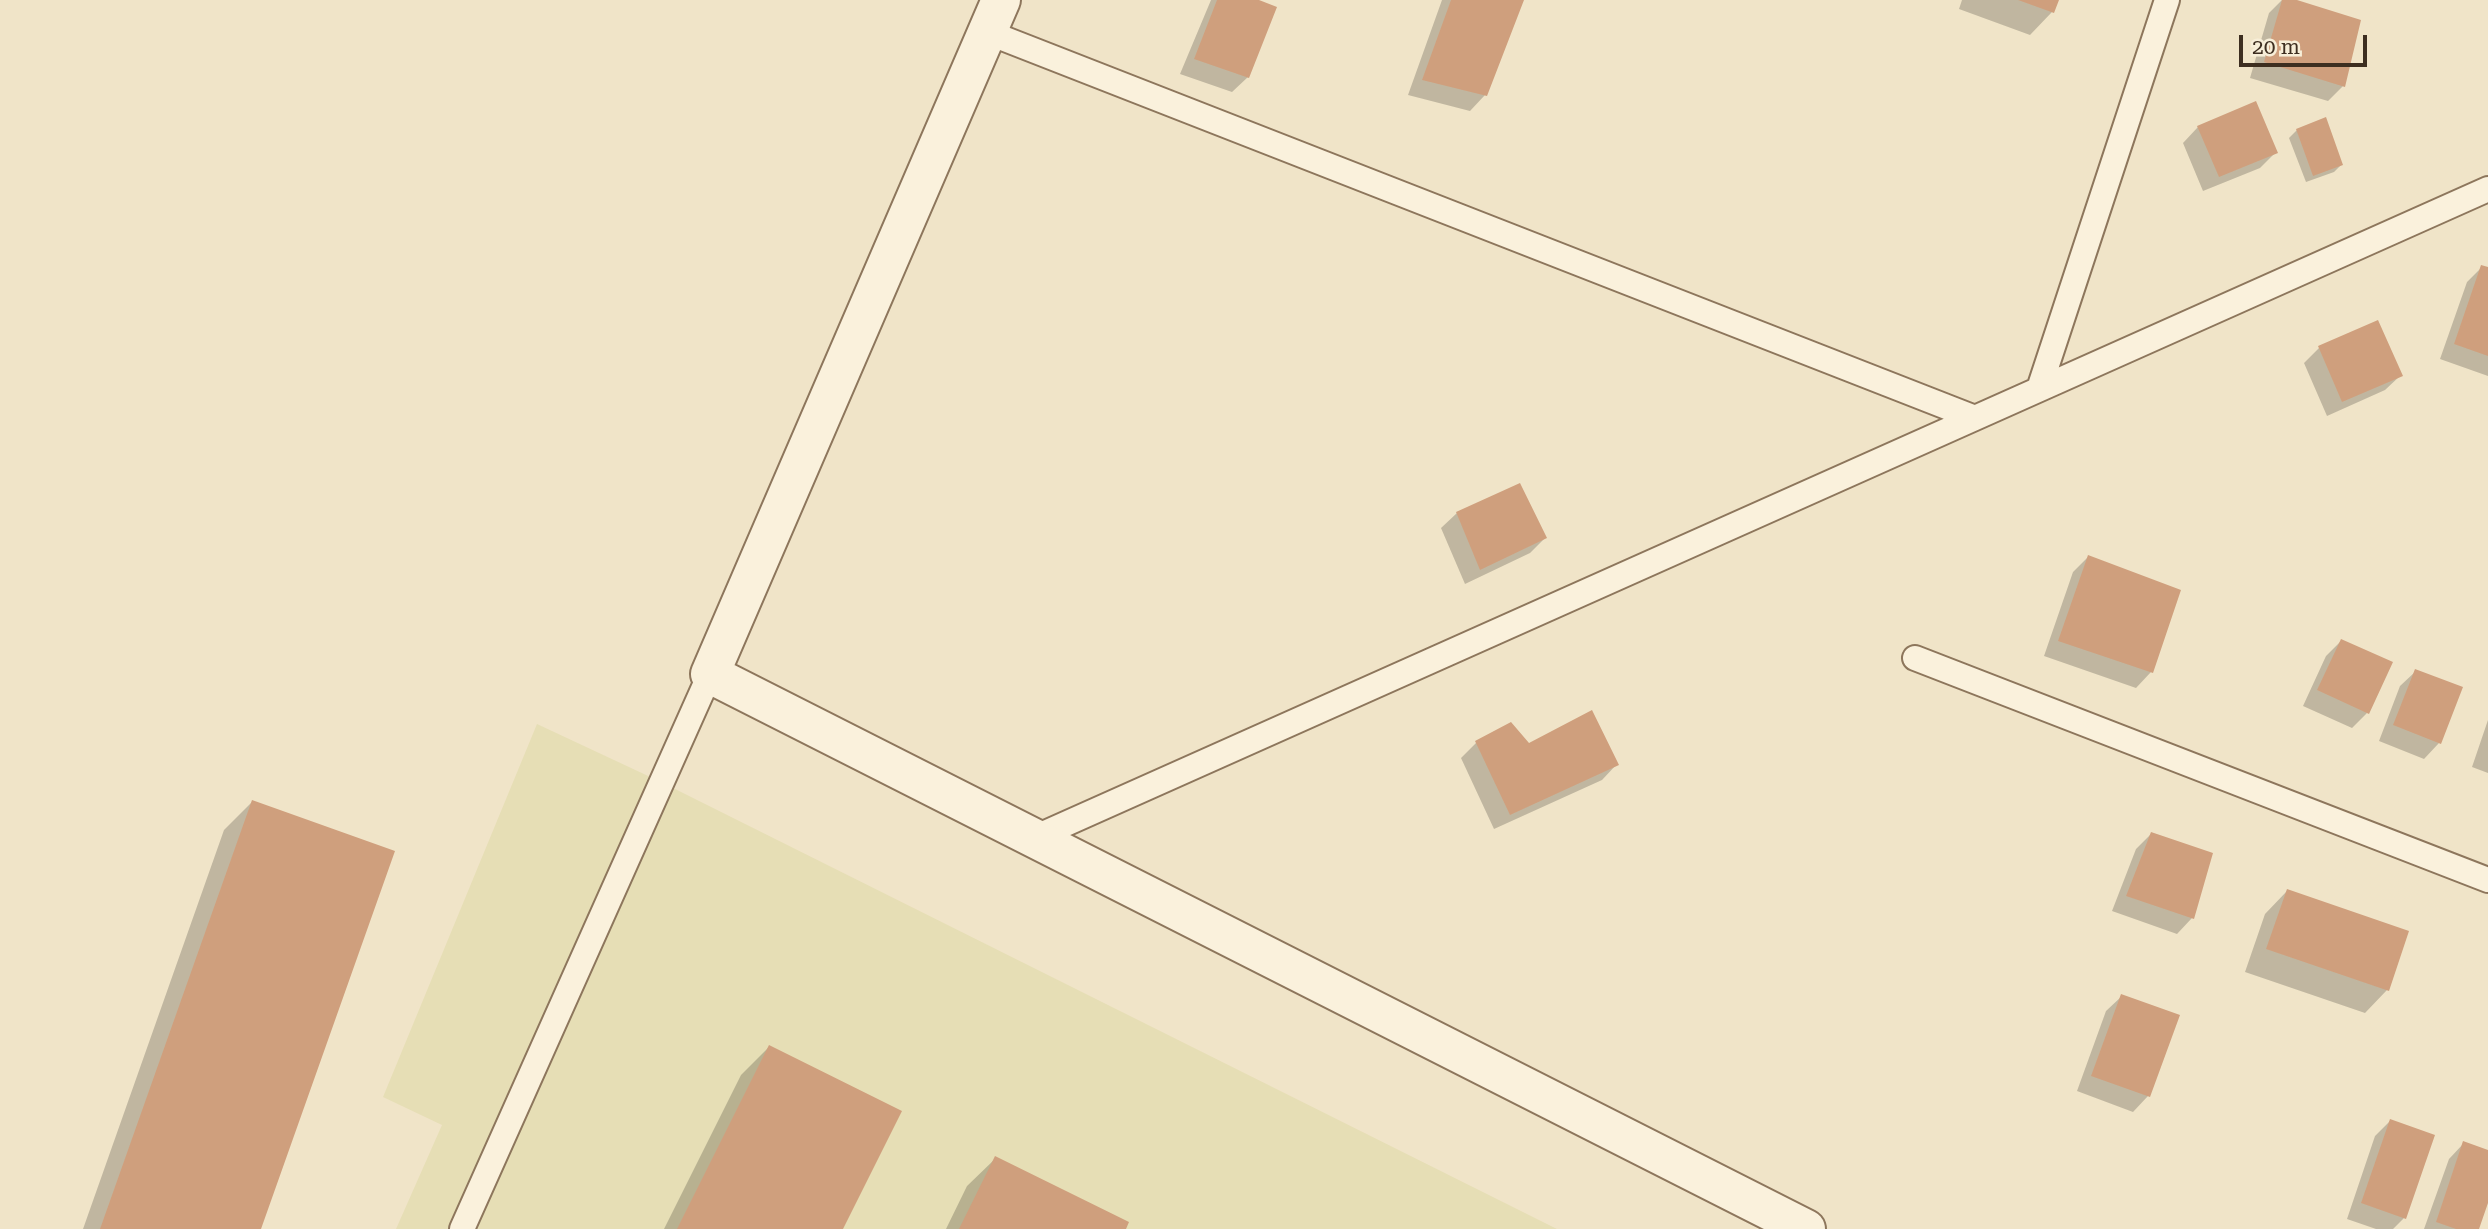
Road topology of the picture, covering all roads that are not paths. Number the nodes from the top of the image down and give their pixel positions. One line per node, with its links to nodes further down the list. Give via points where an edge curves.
1 (2167, 0): 4 (lane)
2 (994, 16): 5 (lane); 7 (street)
3 (2488, 189): 4 (lane)
4 (2039, 389): 5 (lane)
5 (1975, 418): 8 (lane)
6 (1915, 658): 9 (lane)
7 (710, 674): 8 (street); 10 (lane)
8 (1034, 838): 11 (street)
9 (2488, 880)
10 (462, 1229)
11 (1806, 1229)

